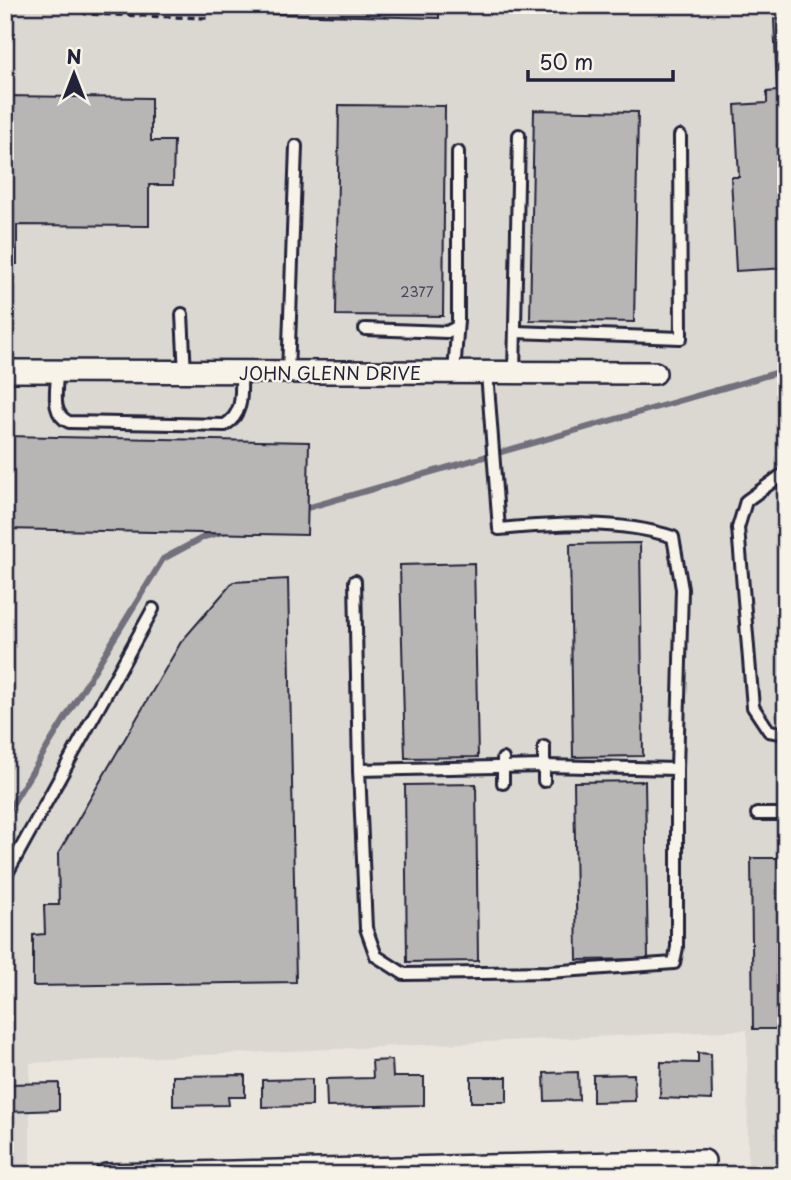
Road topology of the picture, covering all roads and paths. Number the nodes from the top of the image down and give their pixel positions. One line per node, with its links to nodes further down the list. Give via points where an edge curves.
1 (70, 5): 2 (path, via 86,14)
2 (206, 18)
3 (519, 135): 10 (lane)
4 (680, 136): 10 (lane, via 681,338)
5 (296, 146): 19 (lane)
6 (458, 152): 8 (lane)
7 (182, 314): 17 (lane)
8 (455, 328): 9 (lane, via 447,332); 13 (lane)
9 (365, 329)
10 (515, 332): 15 (lane)
11 (5, 372): 12 (street, JOHN GLENN DRIVE)
12 (57, 372): 17 (street, JOHN GLENN DRIVE); 18 (lane, via 57,412 69,422 225,425 235,419 241,403)
13 (454, 373): 14 (street, JOHN GLENN DRIVE); 19 (street, JOHN GLENN DRIVE)
14 (487, 373): 15 (street, JOHN GLENN DRIVE); 27 (lane, via 499,529 645,527 673,537 682,589)
15 (514, 373): 16 (street, JOHN GLENN DRIVE)
16 (655, 373)
17 (185, 374): 18 (street, JOHN GLENN DRIVE)
18 (241, 374): 19 (street, JOHN GLENN DRIVE)
19 (288, 374)
20 (786, 472): 23 (lane, via 746,501 738,528 753,707 769,731)
21 (355, 582): 28 (lane)
22 (153, 609): 33 (lane)
23 (786, 734)
24 (544, 747): 26 (lane)
25 (503, 763): 26 (lane); 28 (lane); 30 (lane)
26 (544, 766): 27 (lane); 29 (lane)
27 (677, 769): 28 (lane, via 674,963 549,972 404,974 376,956 366,928)
28 (359, 770)
29 (544, 780)
30 (503, 783)
31 (757, 814): 32 (lane)
32 (786, 814)
33 (5, 877)
34 (704, 1161): 35 (street)
35 (106, 1175)

